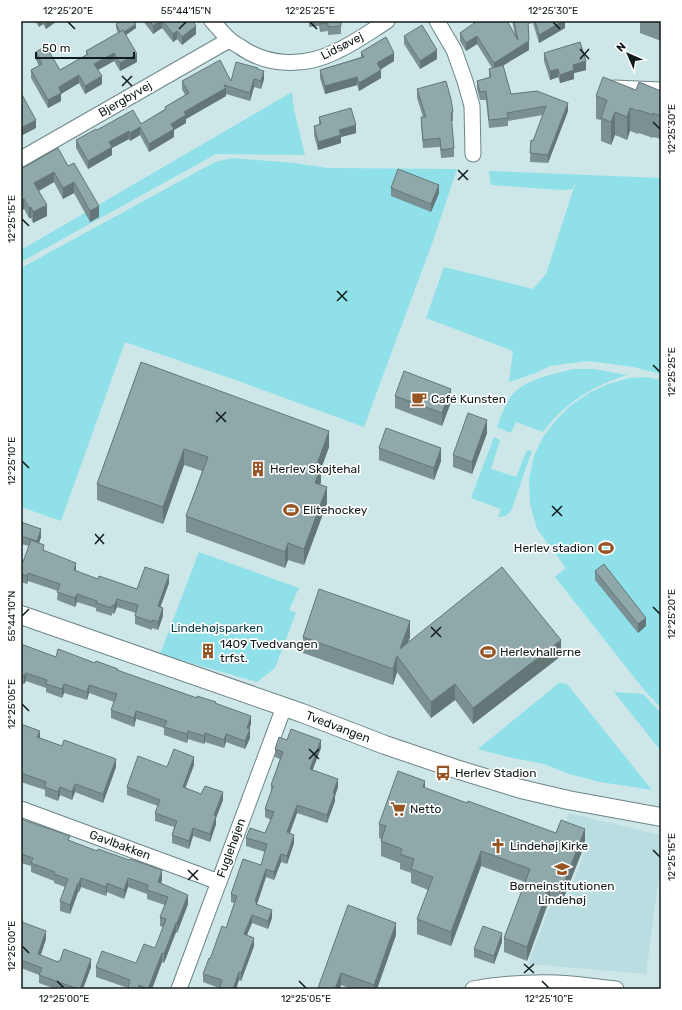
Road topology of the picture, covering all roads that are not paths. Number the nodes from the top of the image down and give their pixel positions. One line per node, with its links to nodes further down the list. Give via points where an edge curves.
1 (212, 21): 4 (street, Lidsøvej)
2 (387, 21): 4 (street, Lidsøvej, via 337,52 298,63 266,60 246,52)
3 (437, 21): 7 (street, via 454,50 472,106)
4 (229, 40): 8 (street, Bjergbyvej)
5 (607, 88): 6 (street)
6 (661, 90)
7 (473, 154)
8 (21, 159)
9 (21, 615): 10 (street, Tvedvangen)
10 (284, 707): 12 (street, Tvedvangen, via 399,750 521,789); 13 (street, Fuglehøjen)
11 (21, 809): 13 (street, Gavlbakken)
12 (661, 817)
13 (218, 882): 14 (street, Fuglehøjen)
14 (179, 989)
15 (473, 989): 16 (street, via 494,985 559,983)
16 (616, 989)

